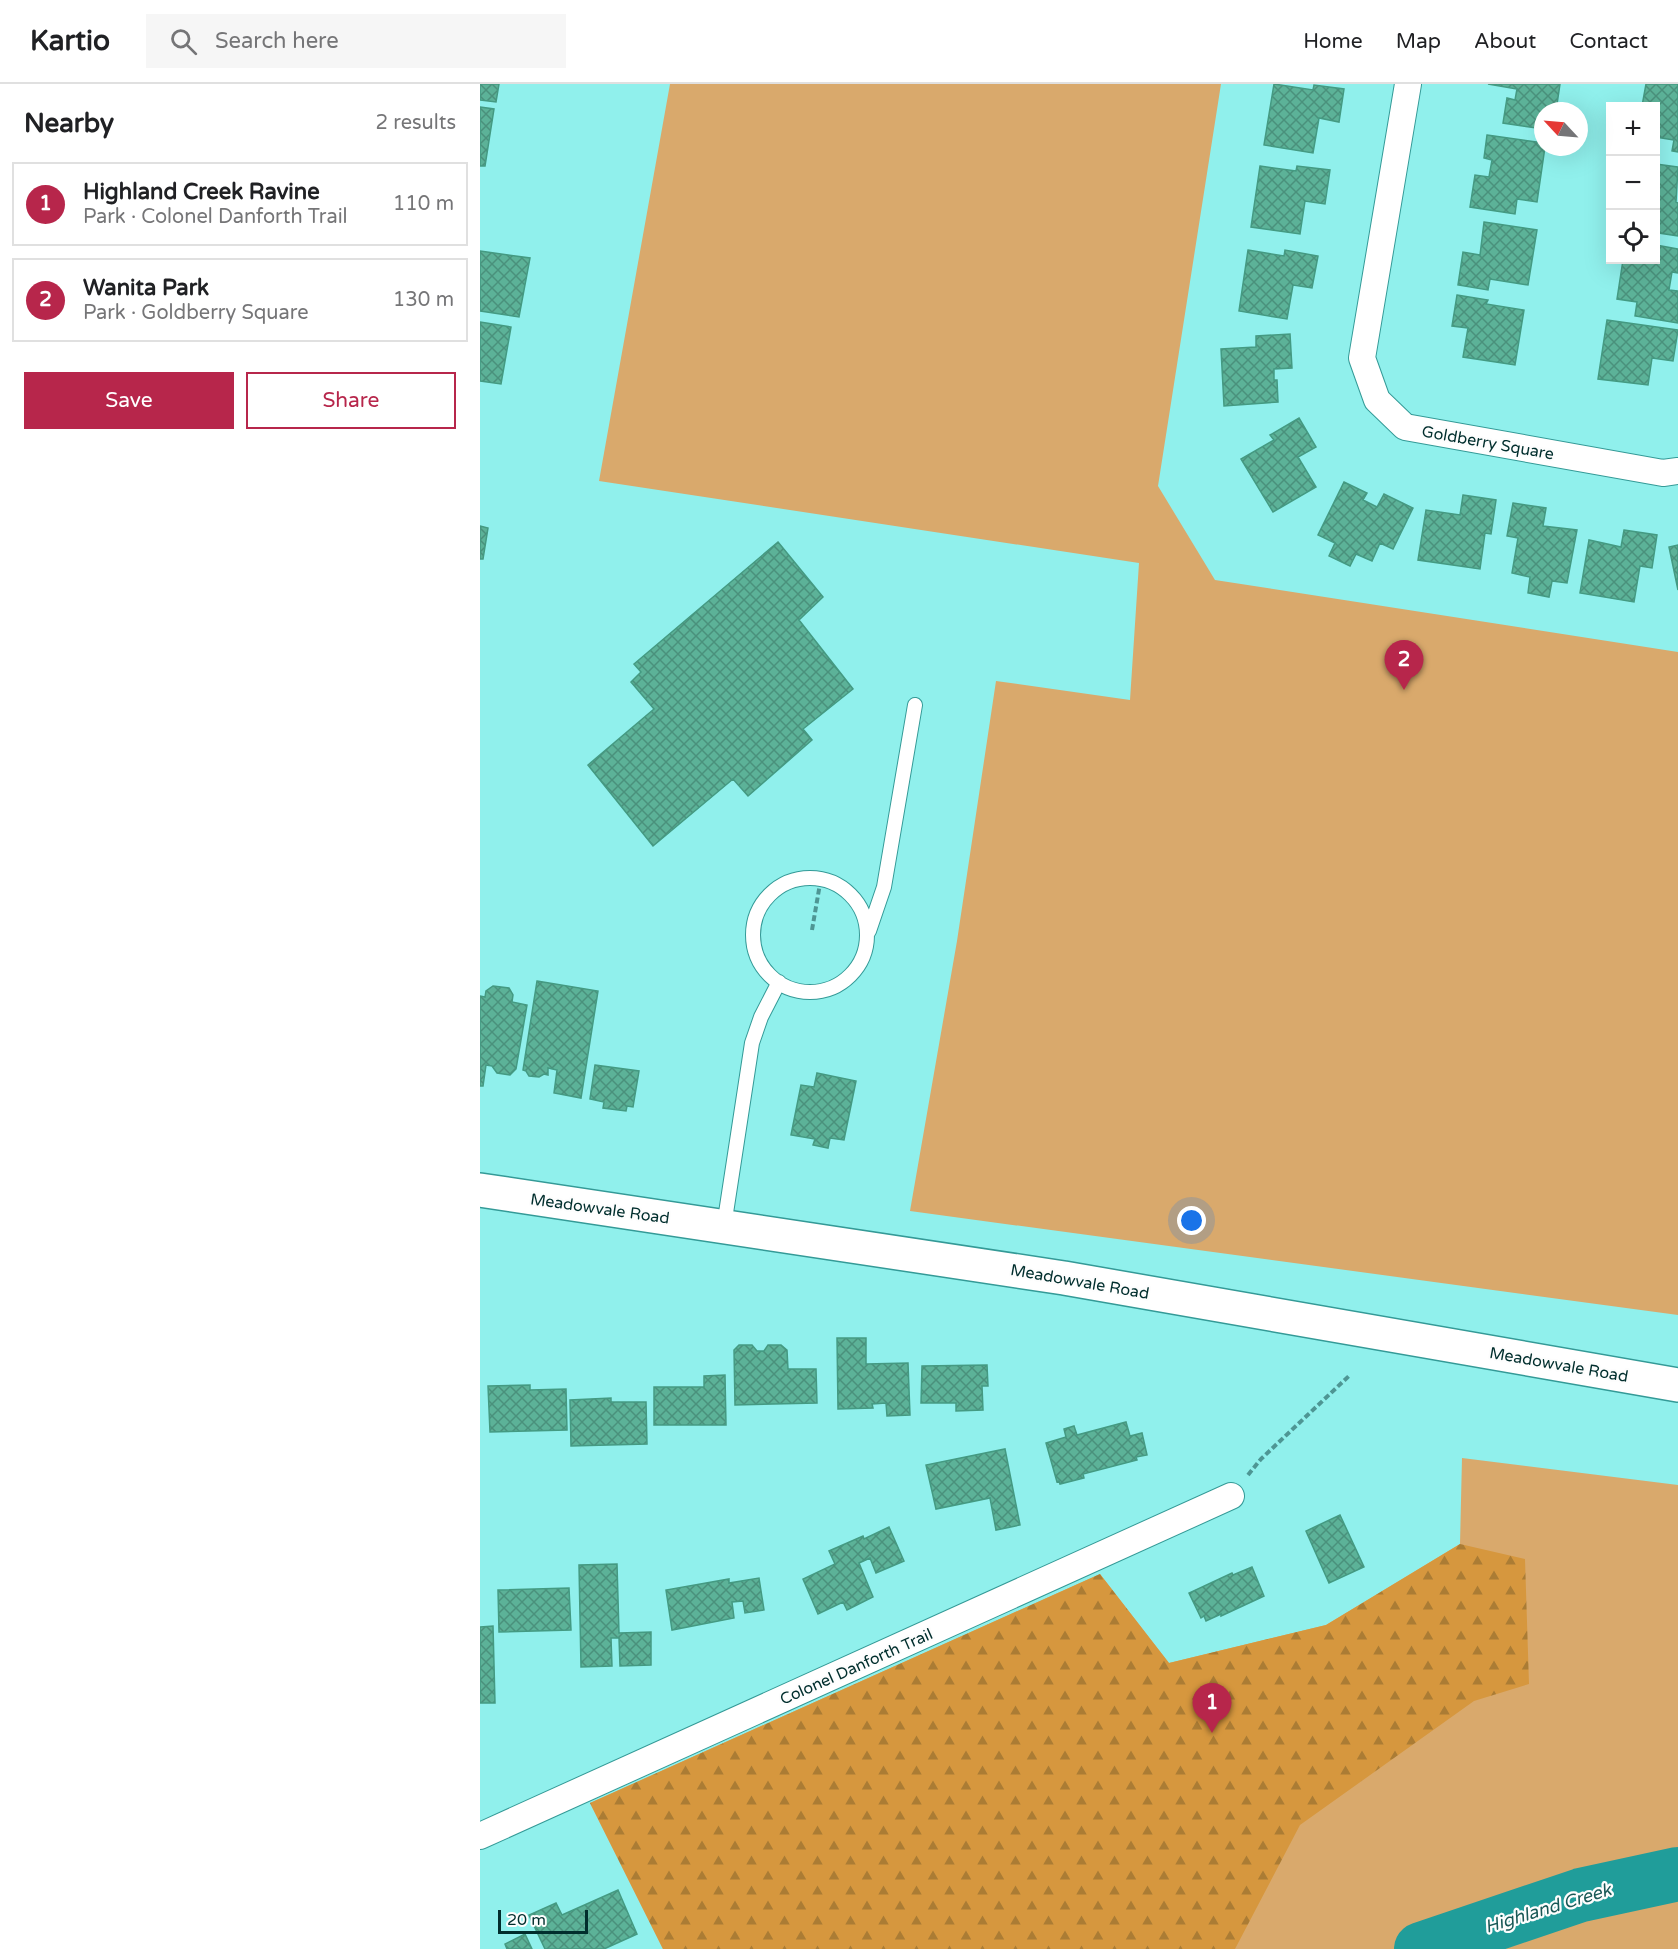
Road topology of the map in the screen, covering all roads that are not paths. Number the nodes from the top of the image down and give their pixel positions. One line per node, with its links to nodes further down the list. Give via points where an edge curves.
1 (1408, 84): 2 (street, Goldberry Square, via 1362,358 1377,399 1405,427 1663,473)
2 (1678, 471)
3 (915, 705): 4 (lane, via 884,887)
4 (868, 933): 5 (lane, via 866,951 858,968 844,982 826,990 807,992); 5 (lane, via 865,914 841,886 806,877 788,881 772,892 753,924 753,944 760,962)
5 (778, 982): 7 (lane, via 752,1043)
6 (480, 1190): 7 (street, Meadowvale Road)
7 (724, 1226): 8 (street, Meadowvale Road, via 1064,1278)
8 (1678, 1385)
9 (1231, 1496): 10 (street, Colonel Danforth Trail)
10 (480, 1836)

